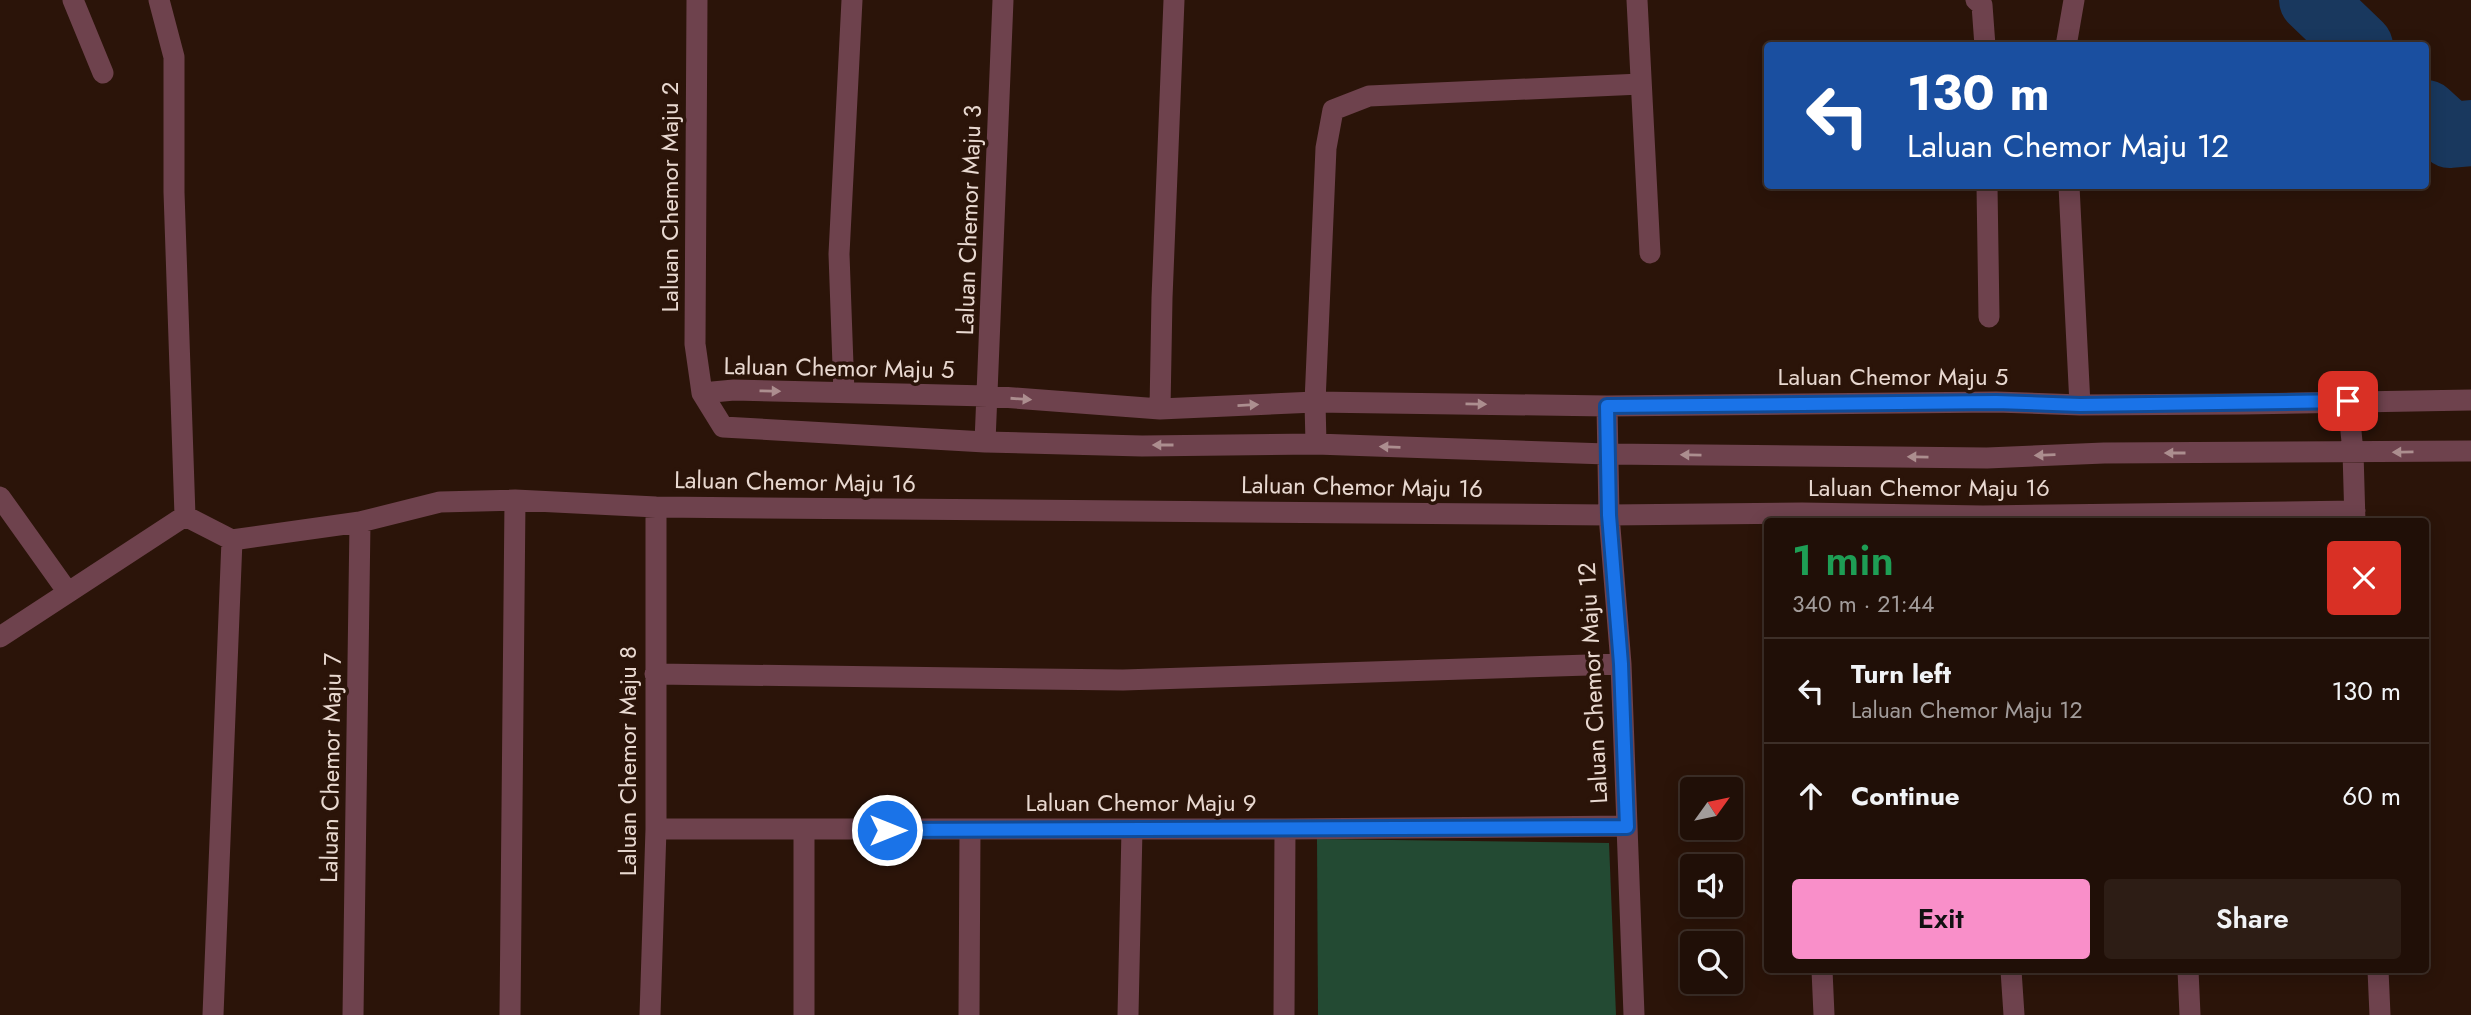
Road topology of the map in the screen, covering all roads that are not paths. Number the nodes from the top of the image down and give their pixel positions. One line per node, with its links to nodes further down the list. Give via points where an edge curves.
1 (73, 0): 12 (street)
2 (159, 0): 36 (street, via 174,57)
3 (697, 0): 18 (street, Laluan Chemor Maju 2, via 695,344)
4 (852, 0): 19 (street, via 839,254)
5 (1003, 0): 20 (street, Laluan Chemor Maju 3)
6 (1174, 0): 26 (street)
7 (1637, 0): 13 (street)
8 (1976, 0): 10 (street, via 1982,5)
9 (2074, 0): 11 (street)
10 (1985, 42)
11 (2067, 42)
12 (103, 73)
13 (1641, 84): 16 (street); 23 (street, via 1368,96 1333,110 1326,148)
14 (1987, 189): 17 (street)
15 (2069, 189): 24 (street)
16 (1650, 253)
17 (1989, 317)
18 (702, 393): 19 (street, Laluan Chemor Maju 5, one-way to 19); 27 (street, Laluan Chemor Maju 5, via 723,426)
19 (844, 393): 20 (street, Laluan Chemor Maju 5)
20 (988, 396): 26 (street, Laluan Chemor Maju 5, one-way to 26); 27 (street, Laluan Chemor Maju 3)
21 (2471, 400): 22 (street, Laluan Chemor Maju 5)
22 (2348, 401): 24 (street, Laluan Chemor Maju 5); 30 (street)
23 (1315, 402): 25 (street, Laluan Chemor Maju 5, one-way to 25); 26 (street, Laluan Chemor Maju 5, one-way to 23); 28 (street)
24 (2080, 405): 25 (street, Laluan Chemor Maju 5)
25 (1607, 406): 31 (street, Laluan Chemor Maju 12)
26 (1160, 410)
27 (985, 442): 28 (street, Laluan Chemor Maju 5, one-way to 27)
28 (1316, 444): 31 (street, Laluan Chemor Maju 5, one-way to 28)
29 (2471, 451): 30 (street, Laluan Chemor Maju 5, one-way to 30)
30 (2353, 452): 31 (street, Laluan Chemor Maju 5, one-way to 31, via 1987,458); 37 (street)
31 (1607, 454): 35 (street, Laluan Chemor Maju 12)
32 (0, 497): 43 (street)
33 (516, 500): 34 (street, Laluan Chemor Maju 16); 41 (street, Laluan Chemor Maju 16, via 440,502); 59 (street)
34 (656, 507): 35 (street, Laluan Chemor Maju 16); 46 (street, Laluan Chemor Maju 8)
35 (1609, 515): 38 (street, Laluan Chemor Maju 16); 45 (street, Laluan Chemor Maju 12)
36 (185, 516): 42 (street); 43 (street)
37 (2355, 516): 40 (street, Laluan Chemor Maju 16)
38 (1802, 517): 39 (street, Laluan Chemor Maju 16)
39 (1892, 518)
40 (2166, 518)
41 (360, 522): 42 (street, Laluan Chemor Maju 16); 58 (street, Laluan Chemor Maju 7)
42 (232, 540): 57 (street)
43 (67, 591): 44 (street)
44 (0, 637)
45 (1621, 664): 46 (street, via 1123,680); 47 (street, Laluan Chemor Maju 12)
46 (654, 674): 48 (street, Laluan Chemor Maju 8)
47 (1627, 827): 51 (street, Laluan Chemor Maju 9); 65 (street, Laluan Chemor Maju 12)
48 (656, 829): 52 (street, Laluan Chemor Maju 9); 60 (street, Laluan Chemor Maju 8)
49 (970, 829): 50 (street, Laluan Chemor Maju 9); 52 (street, Laluan Chemor Maju 9); 62 (street)
50 (1132, 829): 51 (street, Laluan Chemor Maju 9); 63 (street)
51 (1285, 829): 64 (street)
52 (804, 830): 61 (street)
53 (1822, 973): 66 (street)
54 (2011, 973): 67 (street)
55 (2188, 973): 68 (street)
56 (2378, 973): 69 (street)
57 (213, 1015)
58 (353, 1015)
59 (510, 1015)
60 (650, 1015)
61 (804, 1015)
62 (969, 1015)
63 (1128, 1015)
64 (1284, 1015)
65 (1634, 1015)
66 (1824, 1015)
67 (2014, 1015)
68 (2190, 1015)
69 (2380, 1015)

